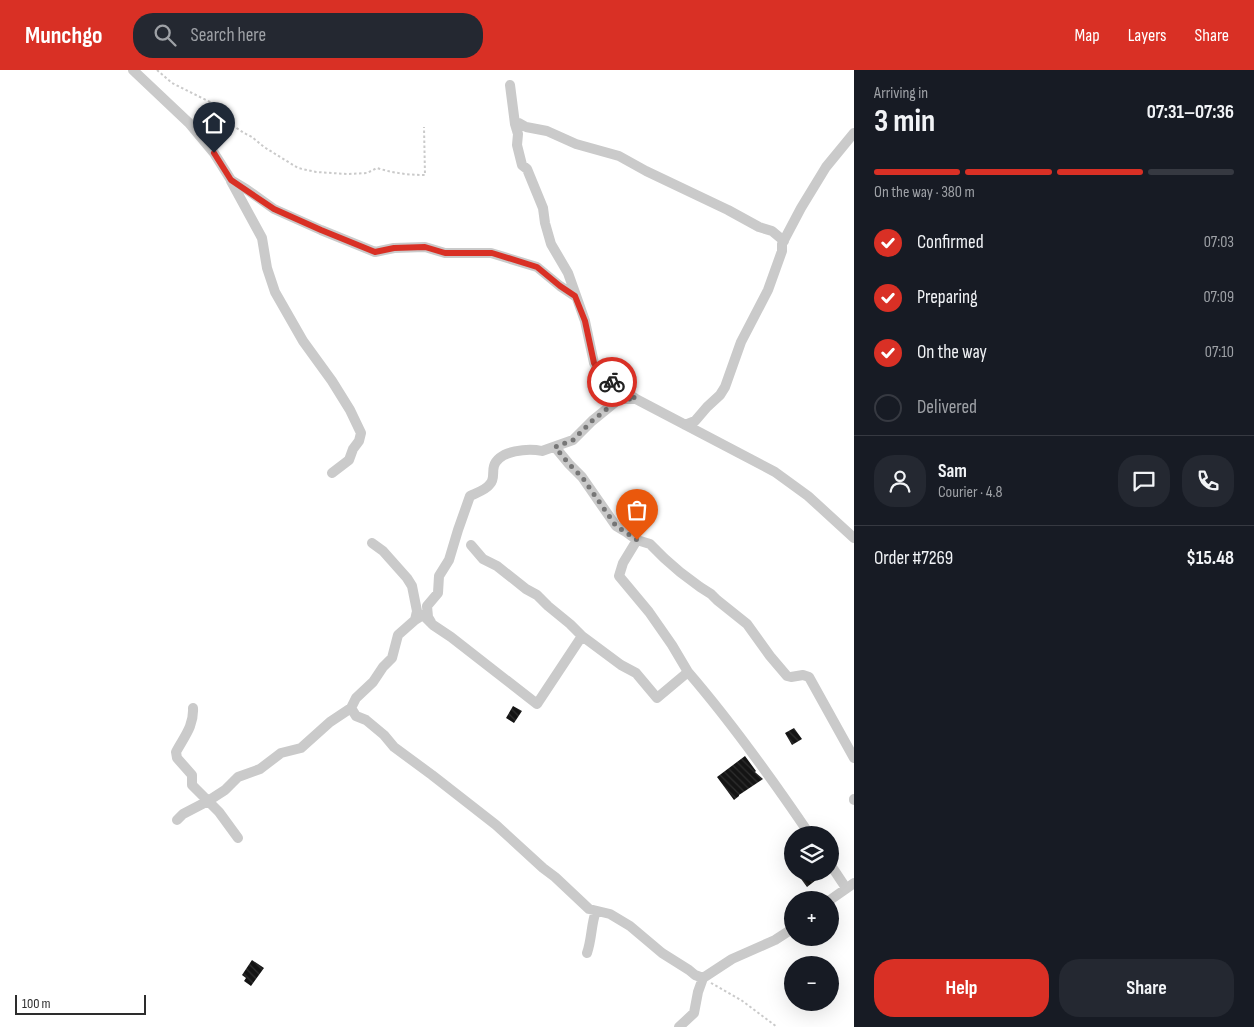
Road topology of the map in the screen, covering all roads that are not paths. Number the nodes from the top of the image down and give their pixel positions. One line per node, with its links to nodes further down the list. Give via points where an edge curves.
1 (133, 70): 5 (street, via 189,123)
2 (510, 86): 3 (street)
3 (515, 124): 6 (street, via 547,130 576,144 619,156 772,231); 7 (street, via 518,134 516,145 522,165 527,169 543,208 551,244 568,273)
4 (854, 133): 6 (street, via 826,167)
5 (231, 180): 7 (street, via 274,209 375,252 425,247 445,253 492,253 537,267); 11 (street, via 262,238 275,292 303,341 350,410 361,433 349,460)
6 (784, 241): 9 (street, via 768,290 741,342 725,387 700,417)
7 (575, 296): 8 (street, via 585,321 594,363 609,380)
8 (636, 399): 9 (street); 10 (street, via 619,399 573,440)
9 (685, 425): 12 (street, via 775,472 808,496)
10 (555, 447): 13 (street, via 582,477 616,526); 17 (street, via 542,451 509,452 498,459 493,467 490,486 470,496 449,560 439,576 438,593)
11 (332, 473)
12 (854, 538)
13 (637, 540): 21 (street, via 619,576 649,612); 24 (street, via 650,544 747,624 787,676 809,677)
14 (372, 543): 16 (street, via 383,551)
15 (471, 545): 20 (street, via 483,559 537,595)
16 (412, 586): 17 (street); 18 (street, via 417,611)
17 (427, 606): 19 (street)
18 (415, 620): 19 (street, via 422,615); 23 (street, via 398,635 392,658)
19 (433, 625): 20 (street, via 536,704)
20 (582, 636): 21 (street, via 636,673 658,698)
21 (688, 672): 27 (street)
22 (193, 708): 25 (street, via 194,718 176,752 177,758 192,774 192,785)
23 (351, 708): 25 (street, via 301,748 281,753 260,769 238,777); 32 (street, via 356,716 366,720 394,747 496,825 589,909)
24 (854, 757)
25 (208, 801): 26 (street); 28 (street)
26 (177, 820)
27 (804, 826)
28 (238, 838)
29 (839, 874): 30 (street)
30 (850, 886): 31 (street)
31 (839, 894)
32 (596, 911): 34 (street); 35 (street, via 610,914 630,926 662,954)
33 (784, 934): 35 (street, via 732,959)
34 (587, 953)
35 (703, 978): 36 (street, via 694,1013)
36 (679, 1027)

